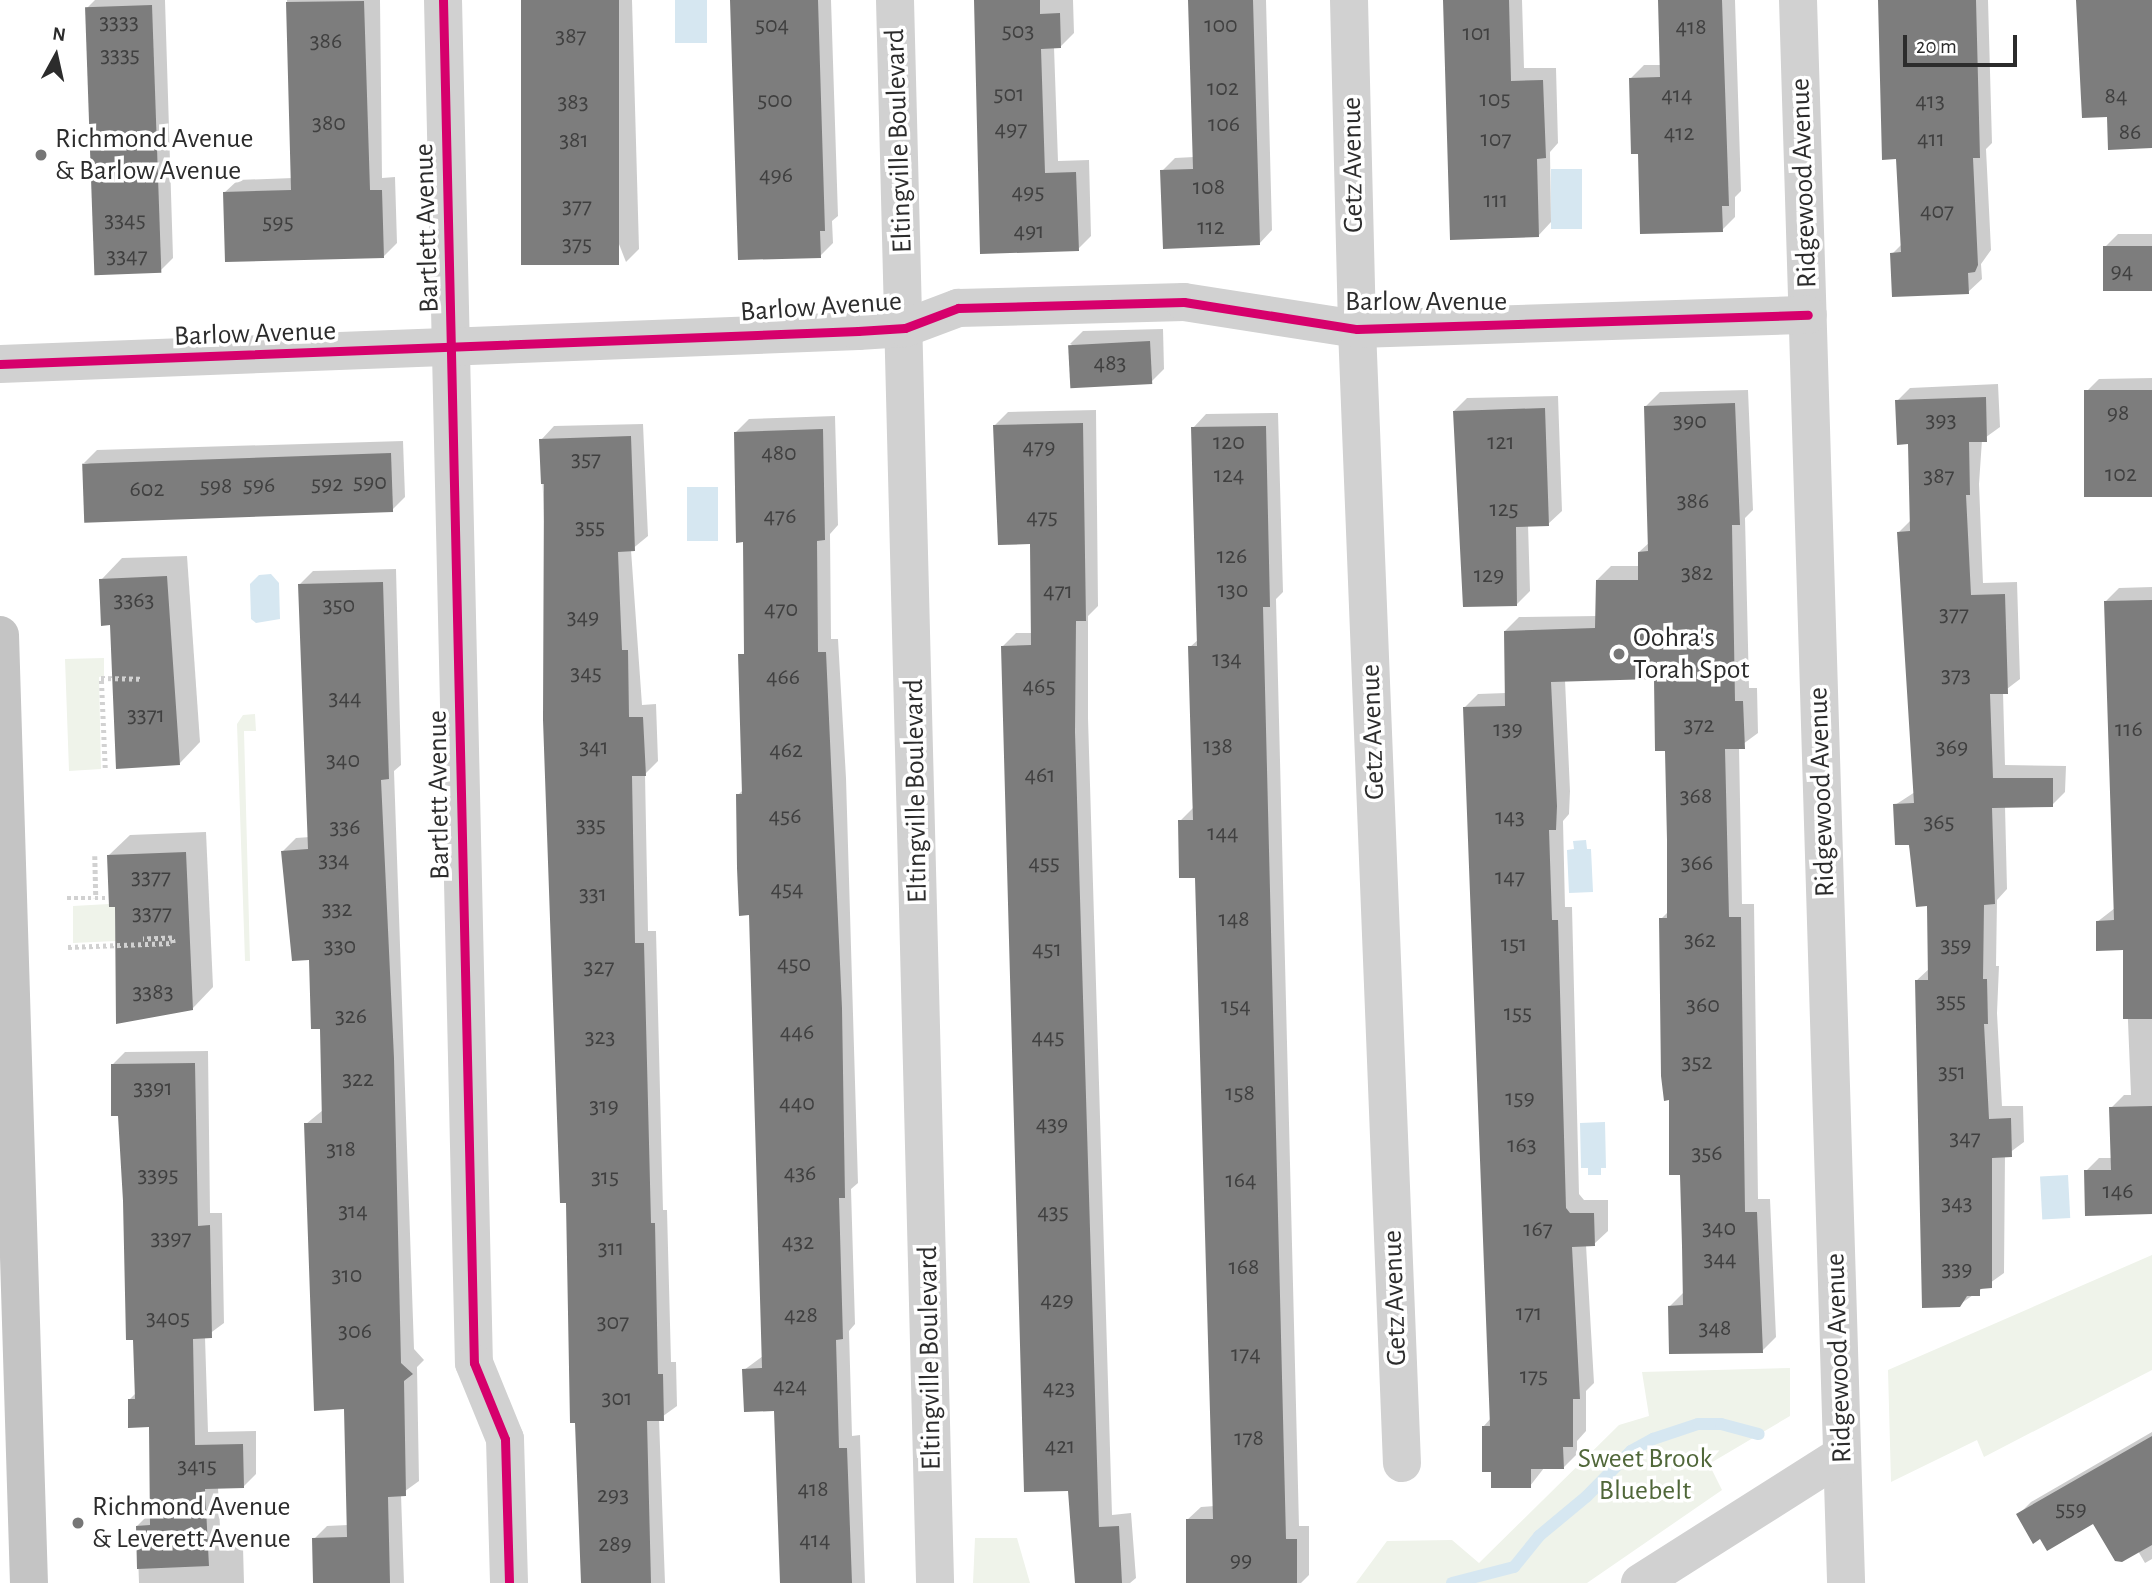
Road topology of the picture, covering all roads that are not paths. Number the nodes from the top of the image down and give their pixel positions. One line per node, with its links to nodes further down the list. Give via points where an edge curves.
1 (443, 0): 8 (street, Bartlett Avenue)
2 (895, 0): 6 (street, Eltingville Boulevard)
3 (1349, 0): 7 (street, Getz Avenue)
4 (1798, 0): 5 (street, Ridgewood Avenue)
5 (1808, 315): 7 (street, Barlow Avenue); 13 (street, Ridgewood Avenue)
6 (905, 328): 7 (street, Barlow Avenue, via 958,308 1184,302); 8 (street, Barlow Avenue); 17 (street, Eltingville Boulevard)
7 (1357, 329): 14 (street, Getz Avenue)
8 (452, 350): 9 (street, Barlow Avenue); 16 (street, Bartlett Avenue, via 474,1363 505,1439)
9 (0, 364)
10 (0, 635): 11 (main road)
11 (3, 829): 12 (main road)
12 (10, 1280): 15 (main road)
13 (1842, 1455): 18 (street); 19 (street, Ridgewood Avenue)
14 (1402, 1463)
15 (29, 1583)
16 (509, 1583)
17 (935, 1583)
18 (1640, 1583)
19 (1846, 1583)

